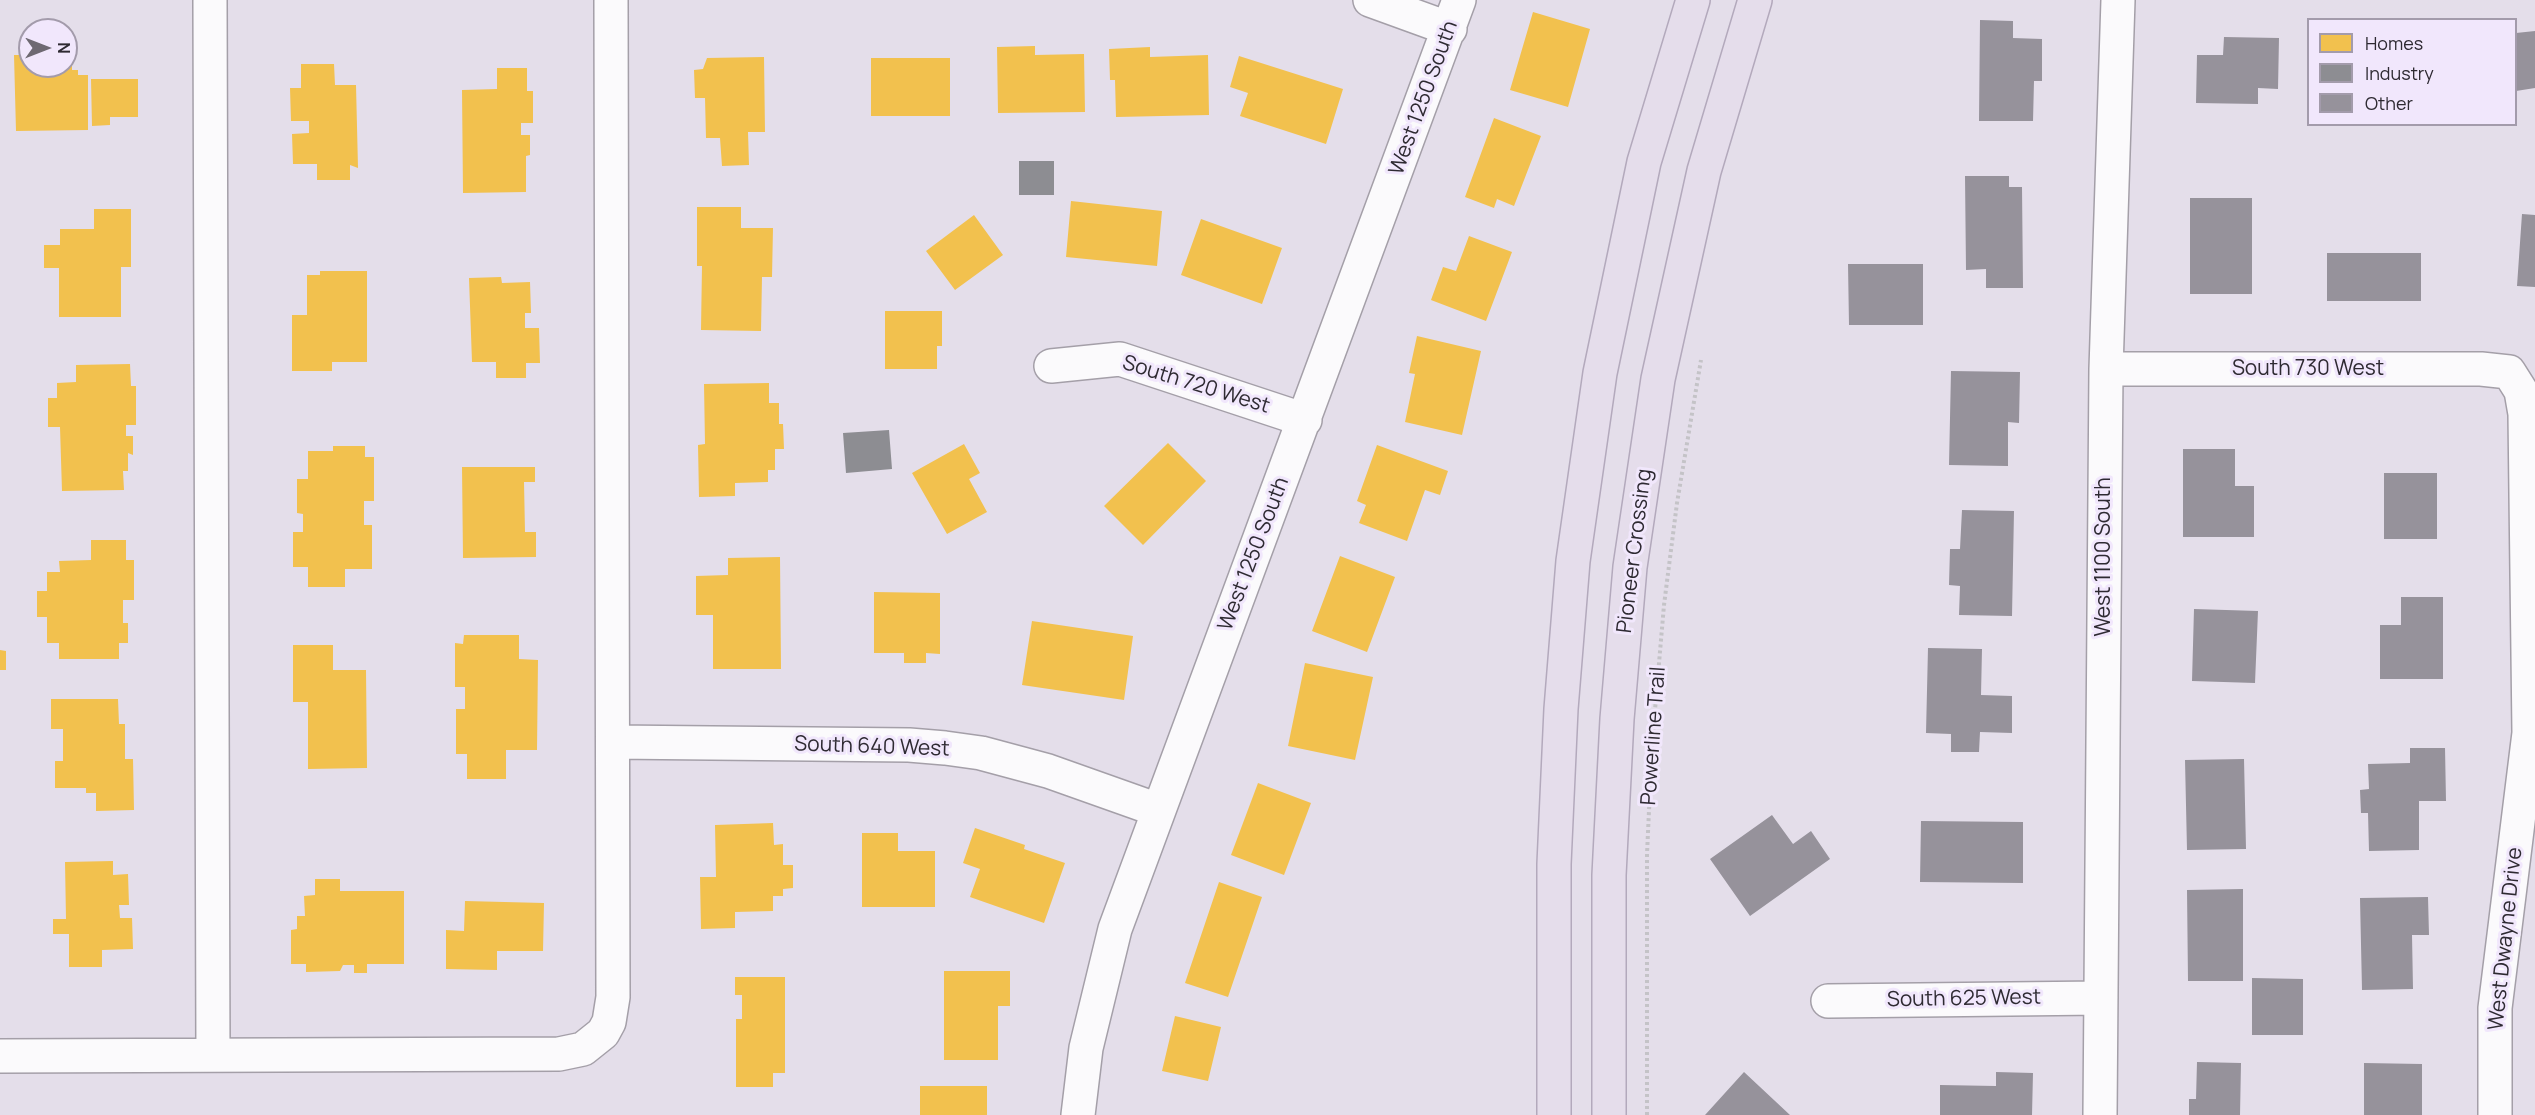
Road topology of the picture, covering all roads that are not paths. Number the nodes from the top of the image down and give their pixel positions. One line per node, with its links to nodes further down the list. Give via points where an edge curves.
1 (210, 0): 16 (street)
2 (611, 0): 12 (street)
3 (1370, 0): 7 (street)
4 (1693, 0): 19 (highway, via 1644,162 1600,373 1574,561 1554,864)
5 (1755, 0): 20 (highway, Pioneer Crossing, via 1696,205 1658,379 1630,567 1608,875)
6 (2118, 0): 9 (street, West 1100 South)
7 (1454, 14): 11 (street, West 1250 South)
8 (1051, 366): 11 (street, South 720 West, via 1120,359)
9 (2106, 369): 10 (street, South 730 West); 14 (street, West 1100 South)
10 (2509, 372): 22 (street, West Dwayne Drive, via 2521,391 2525,414 2529,733 2495,1008)
11 (1305, 420): 13 (street, West 1250 South)
12 (613, 742): 13 (street, South 640 West, via 945,748 1048,771); 16 (street, via 613,1009 609,1022 594,1042 584,1049 559,1054)
13 (1158, 810): 18 (street, West 1250 South, via 1113,940 1086,1048)
14 (2101, 998): 15 (street, South 625 West); 21 (street, West 1100 South)
15 (1828, 1001)
16 (213, 1055): 17 (street)
17 (0, 1056)
18 (1078, 1115)
19 (1554, 1115)
20 (1609, 1115)
21 (2100, 1115)
22 (2495, 1115)

